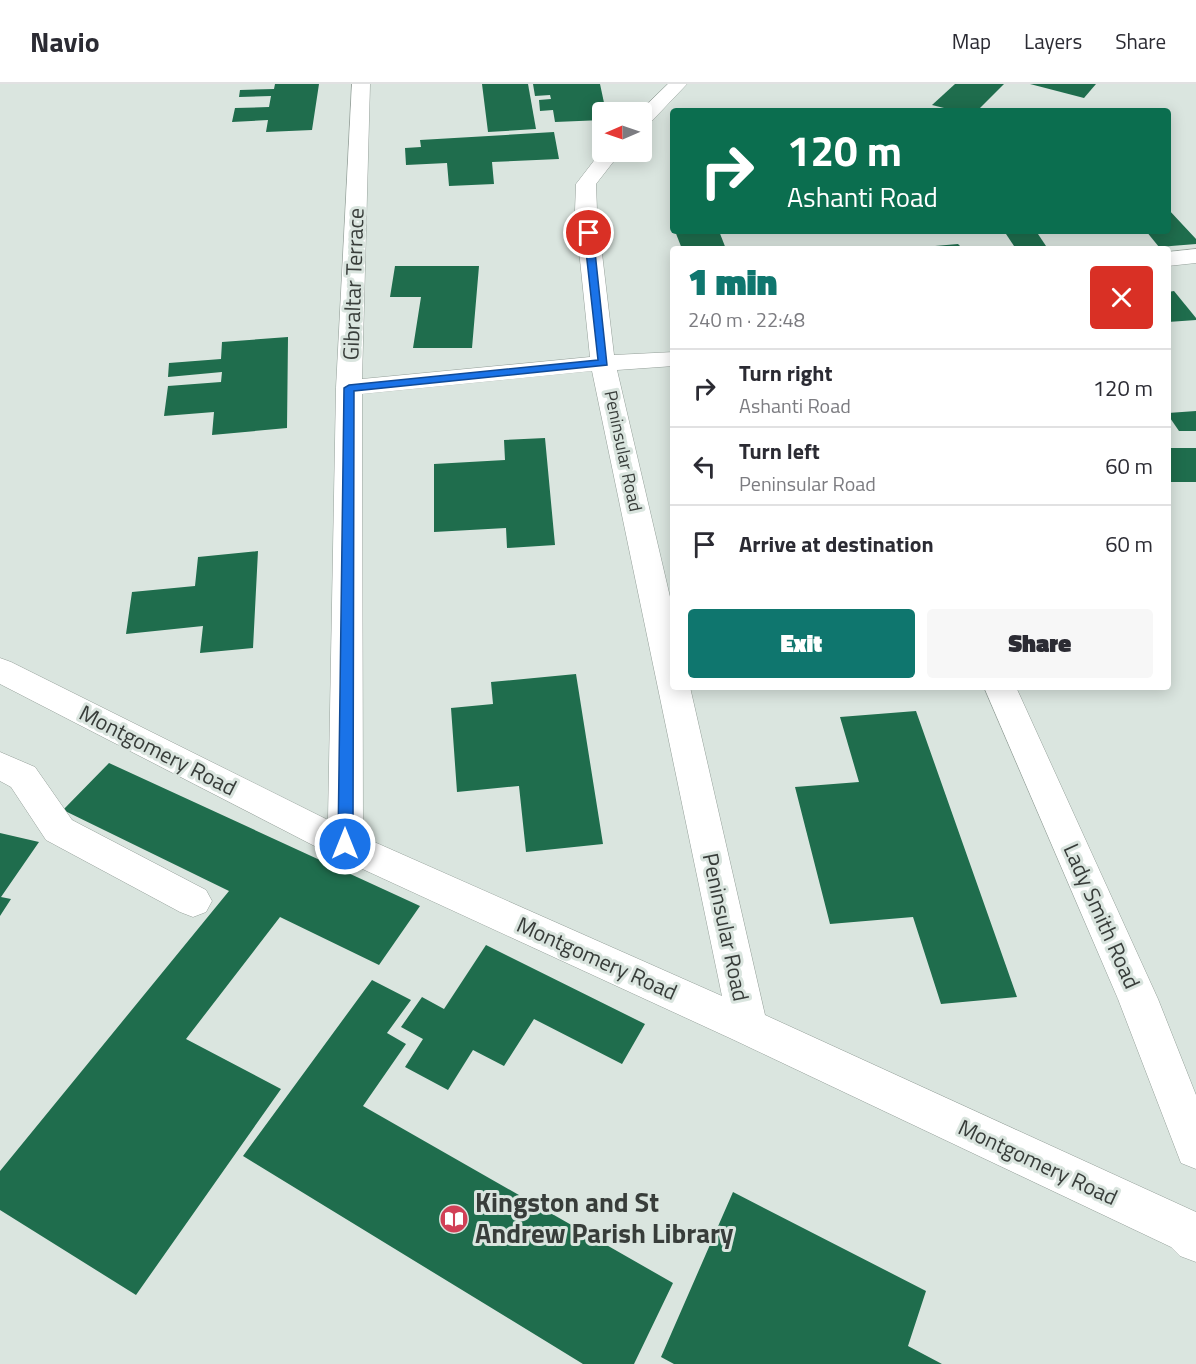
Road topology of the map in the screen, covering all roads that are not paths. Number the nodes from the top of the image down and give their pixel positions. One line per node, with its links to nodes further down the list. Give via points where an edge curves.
1 (361, 84): 9 (lane, Gibraltar Terrace)
2 (678, 84): 3 (lane)
3 (652, 110)
4 (603, 162): 8 (lane, Peninsular Road, via 586,184)
5 (1196, 256): 6 (lane)
6 (1171, 259)
7 (670, 359): 8 (lane)
8 (603, 363): 9 (lane); 10 (lane, Peninsular Road)
9 (349, 388): 15 (lane, Gibraltar Terrace)
10 (670, 668)
11 (0, 670): 15 (lane, Montgomery Road)
12 (675, 690): 17 (lane, Peninsular Road)
13 (1001, 690): 18 (lane, Lady Smith Road, via 1138,999)
14 (0, 765): 16 (lane, via 23,777 59,830)
15 (345, 844): 17 (lane, Montgomery Road)
16 (194, 901)
17 (748, 1027): 19 (lane, Montgomery Road, via 1176,1226)
18 (1196, 1149)
19 (1196, 1240)

